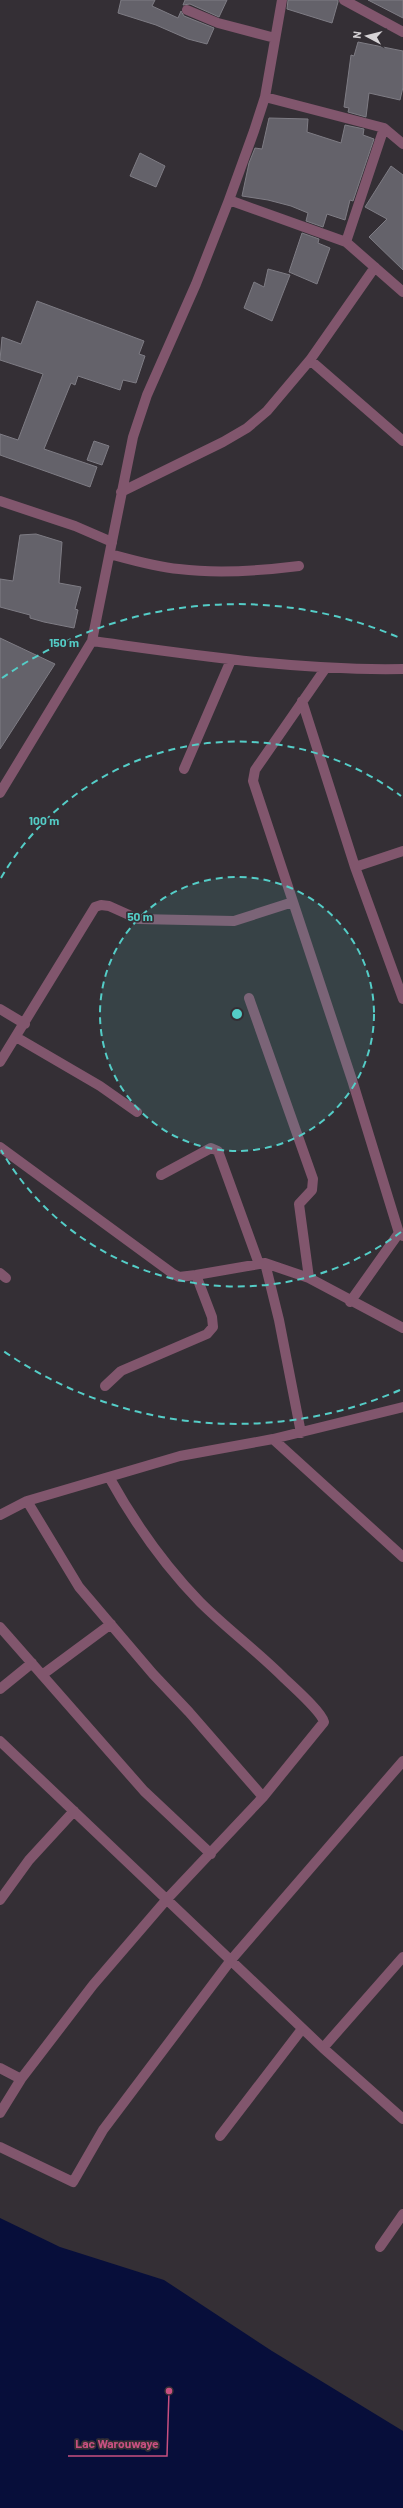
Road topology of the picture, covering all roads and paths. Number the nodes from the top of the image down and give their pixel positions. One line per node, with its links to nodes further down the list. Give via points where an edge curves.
1 (282, 0): 5 (street)
2 (344, 0): 4 (street)
3 (187, 10): 5 (street, via 218,23)
4 (403, 32)
5 (275, 38): 6 (street)
6 (265, 97): 7 (street); 9 (street)
7 (384, 128): 8 (street); 10 (street)
8 (403, 144)
9 (229, 200): 10 (street); 15 (street, via 196,284 147,394 133,437)
10 (346, 242): 11 (street)
11 (375, 267): 12 (street); 13 (street)
12 (403, 292)
13 (310, 360): 14 (street); 15 (street, via 267,411 247,428)
14 (403, 441)
15 (121, 492): 17 (street)
16 (0, 501): 17 (street, via 75,526)
17 (112, 542): 18 (street)
18 (110, 554): 19 (street, via 178,569 216,572); 20 (street)
19 (299, 566)
20 (92, 641): 21 (street); 26 (street)
21 (231, 660): 22 (street); 25 (street)
22 (325, 669): 23 (street); 24 (street)
23 (403, 669)
24 (302, 701): 28 (street); 29 (street, via 253,775)
25 (184, 769)
26 (0, 793)
27 (403, 851): 28 (street)
28 (355, 867): 31 (street)
29 (293, 902): 33 (street, via 234,921 138,919 109,906 95,907); 39 (street)
30 (249, 998): 42 (street, via 313,1179 312,1190 298,1204)
31 (403, 999)
32 (0, 1009): 33 (street)
33 (25, 1024): 34 (street)
34 (16, 1037): 35 (street); 36 (street, via 100,1086)
35 (0, 1062)
36 (137, 1112)
37 (0, 1147): 41 (street, via 172,1273 179,1277)
38 (161, 1175): 40 (street, via 211,1148 218,1151)
39 (401, 1235): 43 (street)
40 (262, 1264): 41 (street); 42 (street); 47 (street, via 279,1320)
41 (196, 1275): 45 (street, via 212,1317 213,1327 207,1334 121,1371)
42 (309, 1278): 43 (street)
43 (350, 1302): 44 (street)
44 (403, 1328)
45 (106, 1386)
46 (403, 1407): 47 (street)
47 (301, 1433): 48 (street)
48 (273, 1439): 49 (street, via 180,1456); 52 (street)
49 (109, 1477): 50 (street); 60 (street, via 151,1546 181,1581 323,1718 323,1725)
50 (27, 1501): 51 (street); 53 (street, via 76,1583)
51 (0, 1515)
52 (403, 1556)
53 (111, 1624): 56 (street); 60 (street)
54 (0, 1627): 55 (street)
55 (32, 1664): 56 (street); 57 (street)
56 (42, 1675): 62 (street, via 144,1791)
57 (0, 1690)
58 (0, 1741): 61 (street)
59 (403, 1761): 66 (street)
60 (262, 1797): 62 (street)
61 (74, 1811): 63 (street); 64 (street, via 29,1860)
62 (211, 1854): 63 (street)
63 (167, 1899): 66 (street); 70 (street, via 93,1985)
64 (0, 1900)
65 (403, 1957): 68 (street)
66 (231, 1960): 67 (street); 74 (street, via 103,2130 73,2182)
67 (302, 2029): 68 (street); 73 (street)
68 (323, 2048): 72 (street)
69 (0, 2068): 70 (street)
70 (21, 2079): 71 (street)
71 (0, 2113)
72 (403, 2119)
73 (220, 2136)
74 (0, 2147)
75 (403, 2214): 76 (street)
76 (380, 2247)

